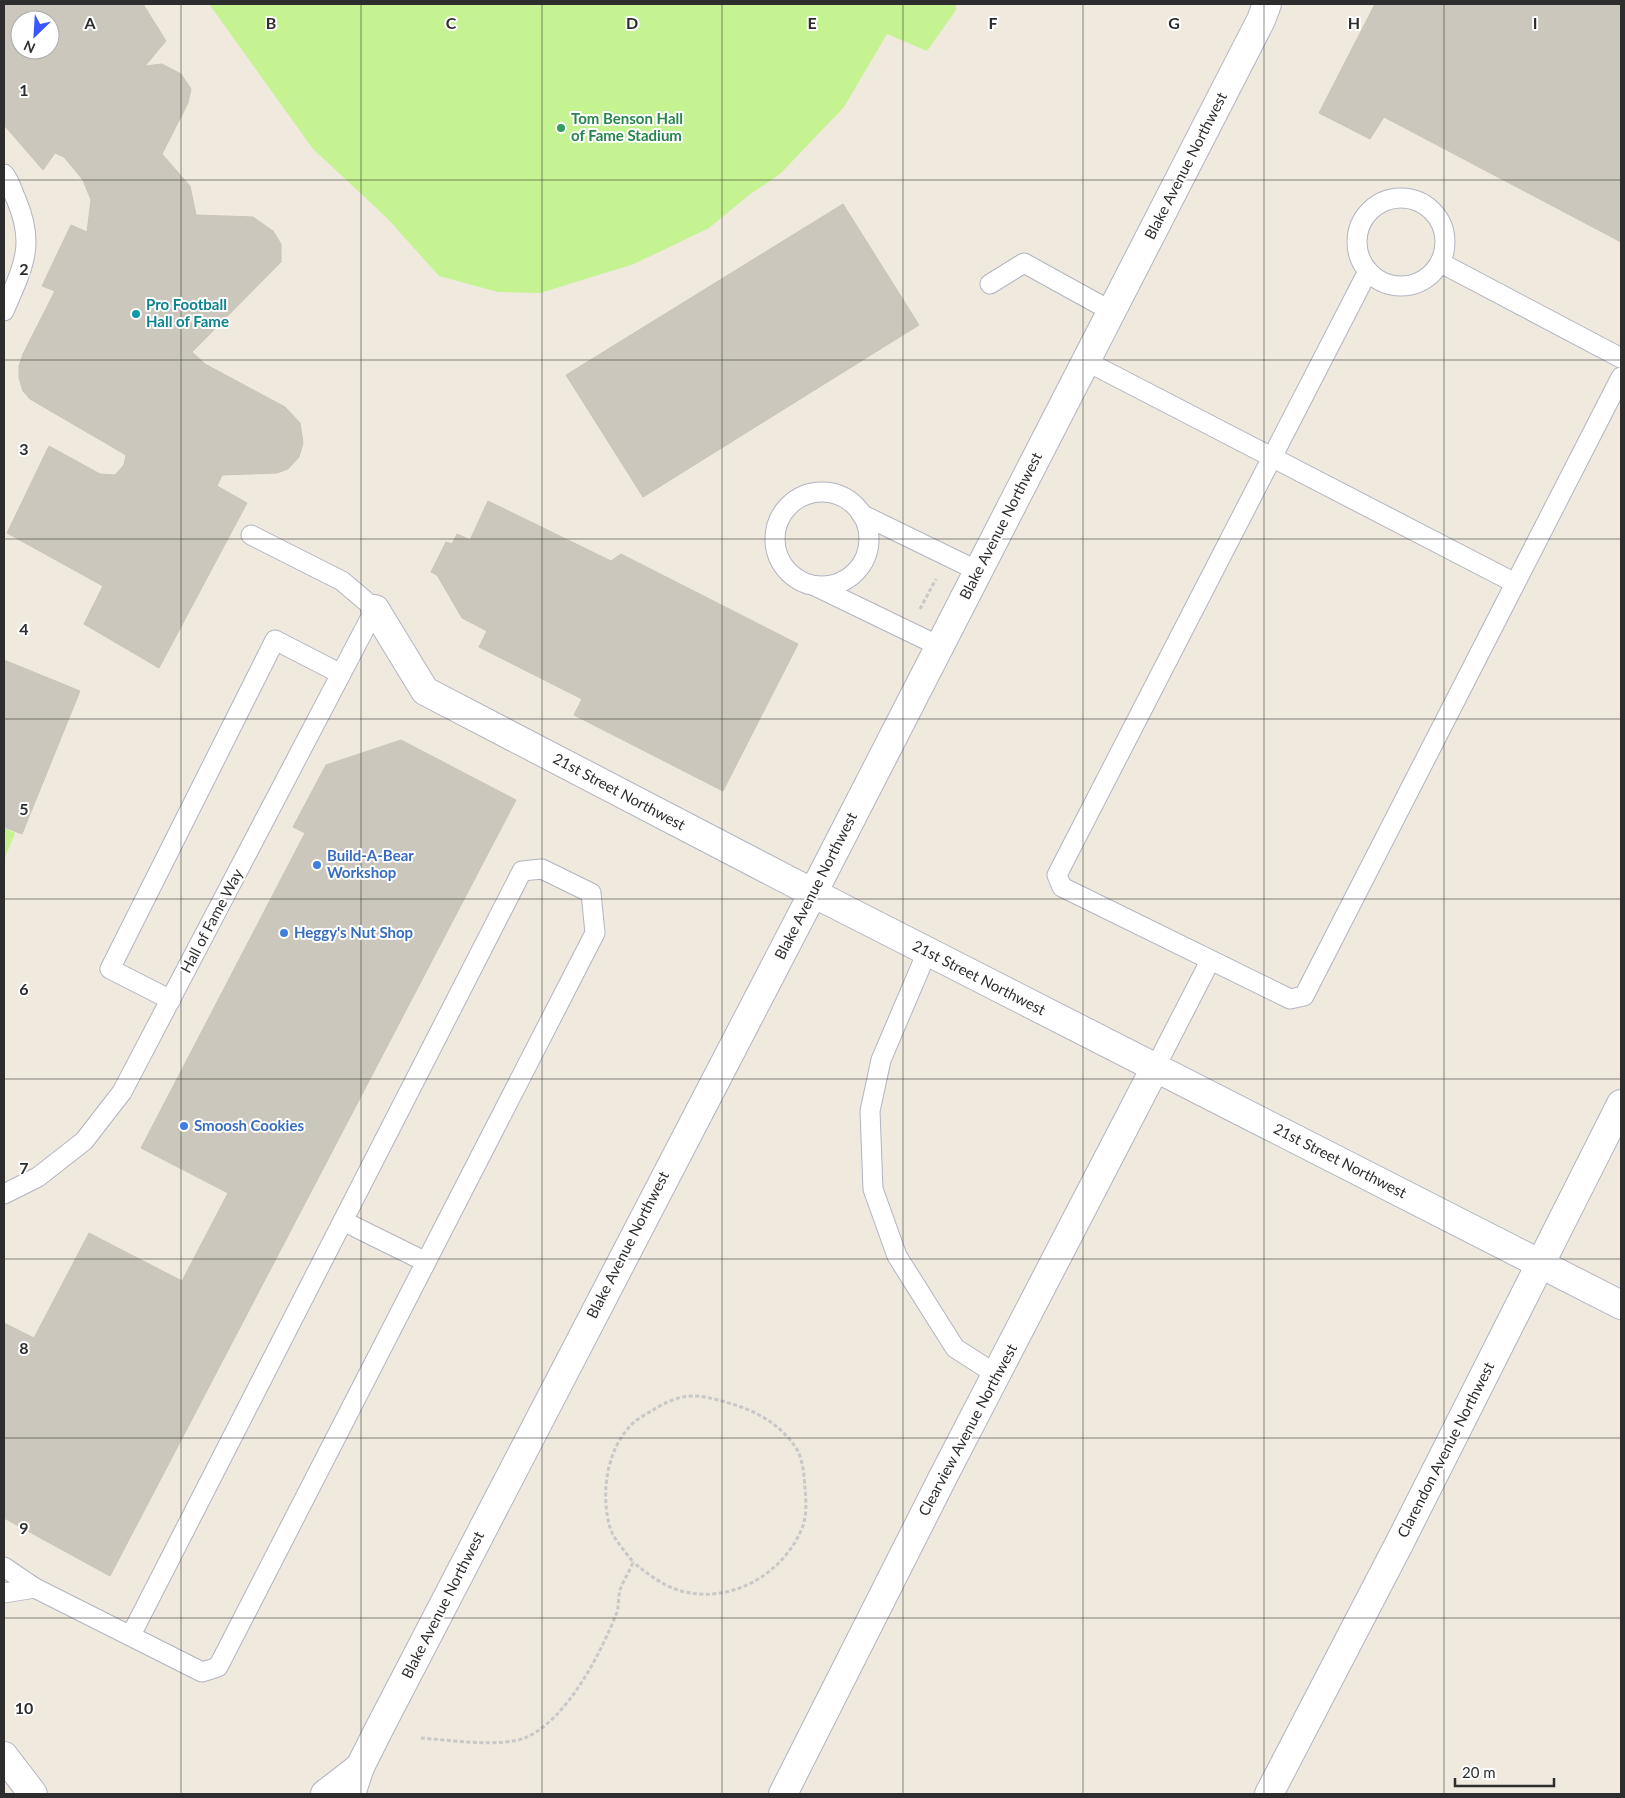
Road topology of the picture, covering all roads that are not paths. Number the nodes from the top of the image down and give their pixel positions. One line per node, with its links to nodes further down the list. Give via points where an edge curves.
1 (1267, 4): 7 (street, Blake Avenue Northwest)
2 (4, 174): 6 (lane, via 22,212 28,241 22,270)
3 (1441, 263): 4 (lane, via 1421,282 1407,286 1392,286); 4 (lane, via 1446,235 1432,210 1421,202 1391,198 1366,214 1359,228 1360,258); 8 (lane)
4 (1368, 271): 11 (lane)
5 (990, 284): 7 (lane, via 1024,263)
6 (4, 311)
7 (1111, 311): 9 (street, Blake Avenue Northwest)
8 (1621, 358)
9 (1086, 361): 11 (lane); 14 (street, Blake Avenue Northwest)
10 (1621, 377): 15 (lane)
11 (1271, 456): 15 (lane); 22 (lane, via 1057,875 1062,886)
12 (861, 514): 14 (lane); 16 (lane, via 868,529 869,545 864,560 843,581 829,586); 16 (lane, via 836,494 820,492 790,504 780,517 775,532 780,560 788,572)
13 (251, 535): 17 (lane, via 342,581)
14 (978, 570): 18 (street, Blake Avenue Northwest)
15 (1515, 583): 22 (lane, via 1304,996 1290,999)
16 (814, 586): 18 (lane)
17 (375, 609): 19 (lane, Hall of Fame Way); 20 (street, 21st Street Northwest, via 425,691)
18 (940, 646): 20 (street, Blake Avenue Northwest)
19 (340, 674): 23 (lane, Hall of Fame Way); 23 (lane, via 275,640 110,969)
20 (813, 893): 21 (street, 21st Street Northwest); 37 (street, Blake Avenue Northwest)
21 (927, 952): 24 (street, 21st Street Northwest); 31 (lane, via 881,1060 870,1111 873,1189 897,1256 955,1348)
22 (1210, 960): 24 (lane)
23 (171, 1000): 26 (lane, Hall of Fame Way, via 122,1092 84,1140 38,1177)
24 (1155, 1068): 29 (street, 21st Street Northwest); 31 (street, Clearview Avenue Northwest)
25 (1621, 1104): 29 (street, Clarendon Avenue Northwest)
26 (4, 1194)
27 (343, 1221): 28 (lane); 28 (lane, via 522,871 542,869 591,893 594,933); 35 (lane)
28 (426, 1262): 35 (lane, via 218,1667 202,1672)
29 (1540, 1262): 30 (street, 21st Street Northwest); 43 (street, Clarendon Avenue Northwest)
30 (1621, 1304)
31 (997, 1374): 42 (street, Clearview Avenue Northwest)
32 (4, 1567): 33 (lane)
33 (35, 1588): 34 (lane); 35 (lane)
34 (4, 1593)
35 (130, 1635)
36 (4, 1756): 38 (street)
37 (360, 1767): 40 (street, Blake Avenue Northwest); 41 (street, Blake Avenue Northwest)
38 (28, 1786): 39 (street)
39 (54, 1794)
40 (325, 1794)
41 (351, 1794)
42 (782, 1794)
43 (1269, 1794)

